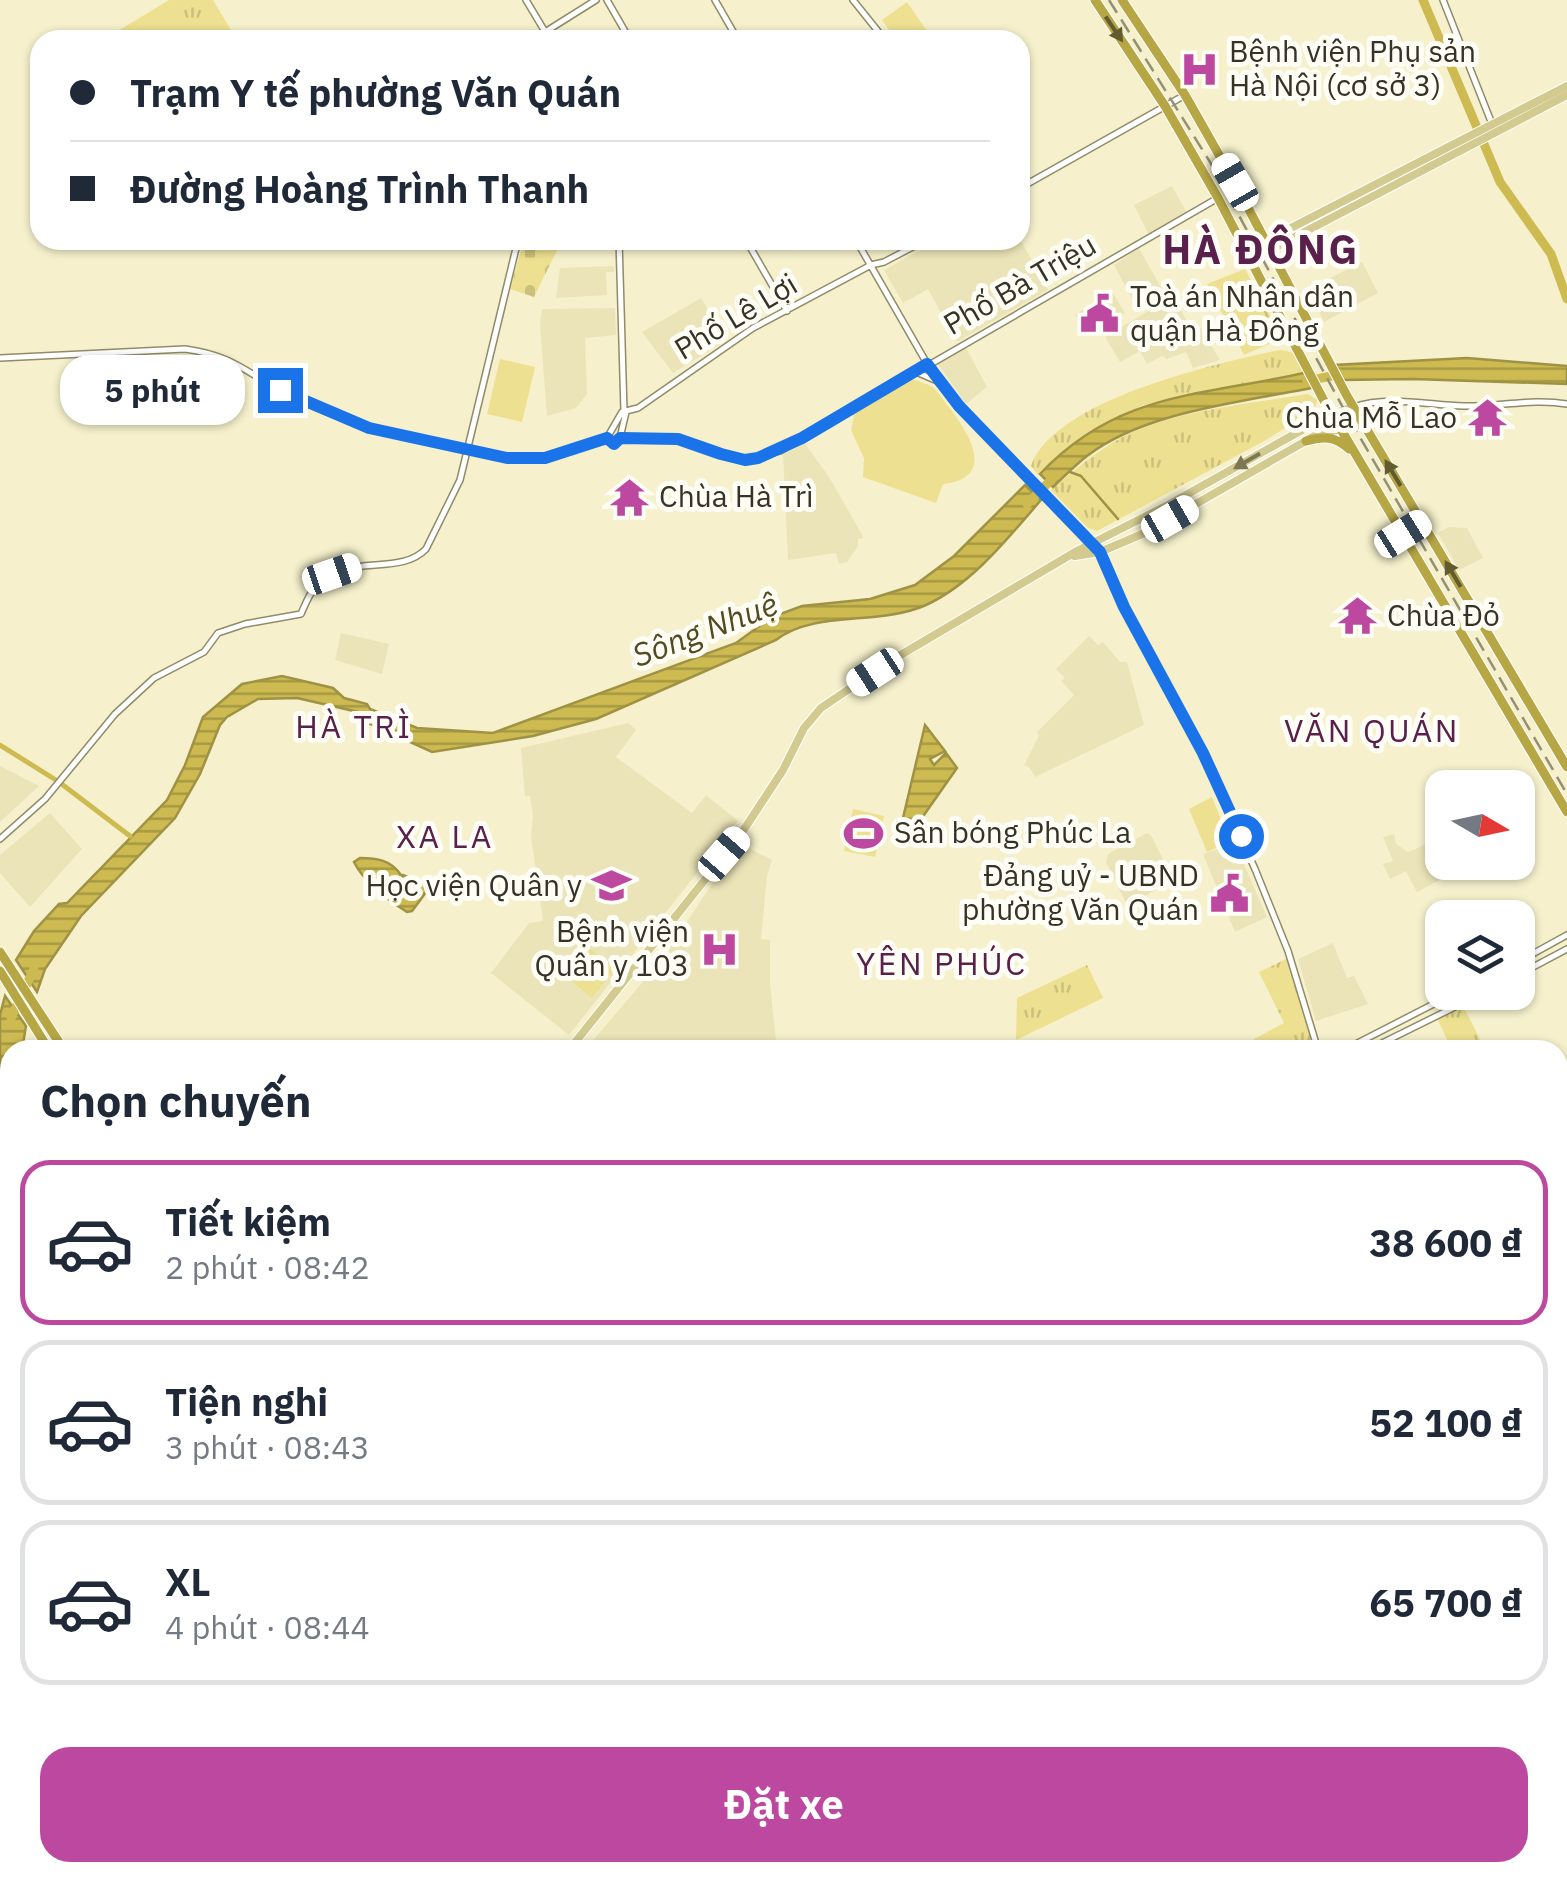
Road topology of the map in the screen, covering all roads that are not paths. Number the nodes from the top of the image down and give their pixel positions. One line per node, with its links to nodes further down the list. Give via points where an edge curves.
1 (526, 0): 9 (street)
2 (596, 0): 10 (street)
3 (607, 0): 11 (street)
4 (715, 0): 12 (street)
5 (854, 0): 13 (street)
6 (1094, 0): 17 (highway, one-way to 17)
7 (1122, 0): 15 (highway)
8 (1443, 0): 19 (street)
9 (544, 30)
10 (548, 30)
11 (624, 30)
12 (732, 30)
13 (877, 30)
14 (1567, 86): 18 (main road)
15 (1185, 95): 17 (street); 22 (highway)
16 (1567, 95): 18 (main road)
17 (1165, 106): 20 (street); 21 (highway)
18 (1535, 108): 19 (main road)
19 (1491, 128): 22 (main road)
20 (1030, 182)
21 (1218, 198): 28 (highway); 32 (street, Phố Bà Triệu)
22 (1273, 244): 28 (main road); 37 (highway)
23 (516, 250): 45 (street)
24 (620, 250): 38 (street)
25 (752, 250): 30 (street)
26 (862, 250): 29 (street)
27 (907, 250): 29 (street, Phố Lê Lợi)
28 (1248, 256): 39 (highway)
29 (871, 265): 30 (street, Phố Lê Lợi); 32 (street)
30 (787, 311): 38 (street, Phố Lê Lợi)
31 (0, 358): 45 (street, Phố Bà Triệu, via 206,352 369,428)
32 (927, 364): 33 (street, Phố Bà Triệu); 34 (street)
33 (914, 371): 34 (street); 42 (street, Phố Bà Triệu, via 758,458 678,439)
34 (937, 380): 55 (street)
35 (1392, 401): 36 (street); 37 (street); 40 (street)
36 (1567, 404)
37 (1353, 406): 39 (main road); 40 (highway)
38 (624, 414): 42 (street)
39 (1332, 414): 41 (highway); 47 (main road, one-way to 47)
40 (1364, 424): 41 (main road); 48 (highway, one-way to 40)
41 (1340, 428): 44 (main road); 46 (highway)
42 (618, 434): 43 (street); 43 (street, Phố Bà Triệu, via 614,444)
43 (607, 438): 45 (street, Phố Bà Triệu, via 525,460)
44 (1306, 441): 46 (highway, via 1336,439); 49 (main road)
45 (467, 450): 62 (street, via 447,512 417,558 332,574 316,586 301,614 218,634 204,652 154,678 115,714 45,800)
46 (1355, 453): 50 (highway)
47 (1187, 494): 49 (main road); 51 (main road)
48 (1412, 505): 50 (highway); 52 (highway)
49 (1193, 506): 53 (main road)
50 (1392, 516): 54 (highway)
51 (1140, 520): 53 (main road); 55 (main road)
52 (1422, 522): 54 (highway); 58 (highway, one-way to 52)
53 (1147, 532): 56 (main road)
54 (1403, 534): 59 (highway)
55 (1094, 543): 56 (street); 57 (main road)
56 (1100, 552): 57 (main road); 74 (street, via 1241,836)
57 (1068, 558): 73 (main road, via 821,708 739,837)
58 (1519, 686): 59 (highway); 60 (highway)
59 (1500, 698): 61 (highway)
60 (1567, 767)
61 (1567, 812)
62 (0, 839)
63 (1567, 935): 66 (street)
64 (1567, 949): 67 (street)
65 (0, 952): 68 (highway)
66 (1535, 953)
67 (1535, 967)
68 (4, 968): 71 (highway); 72 (highway)
69 (1425, 1008): 75 (street)
70 (1449, 1010): 76 (street)
71 (43, 1040)
72 (58, 1040)
73 (577, 1040)
74 (1317, 1040)
75 (1363, 1040)
76 (1388, 1040)

